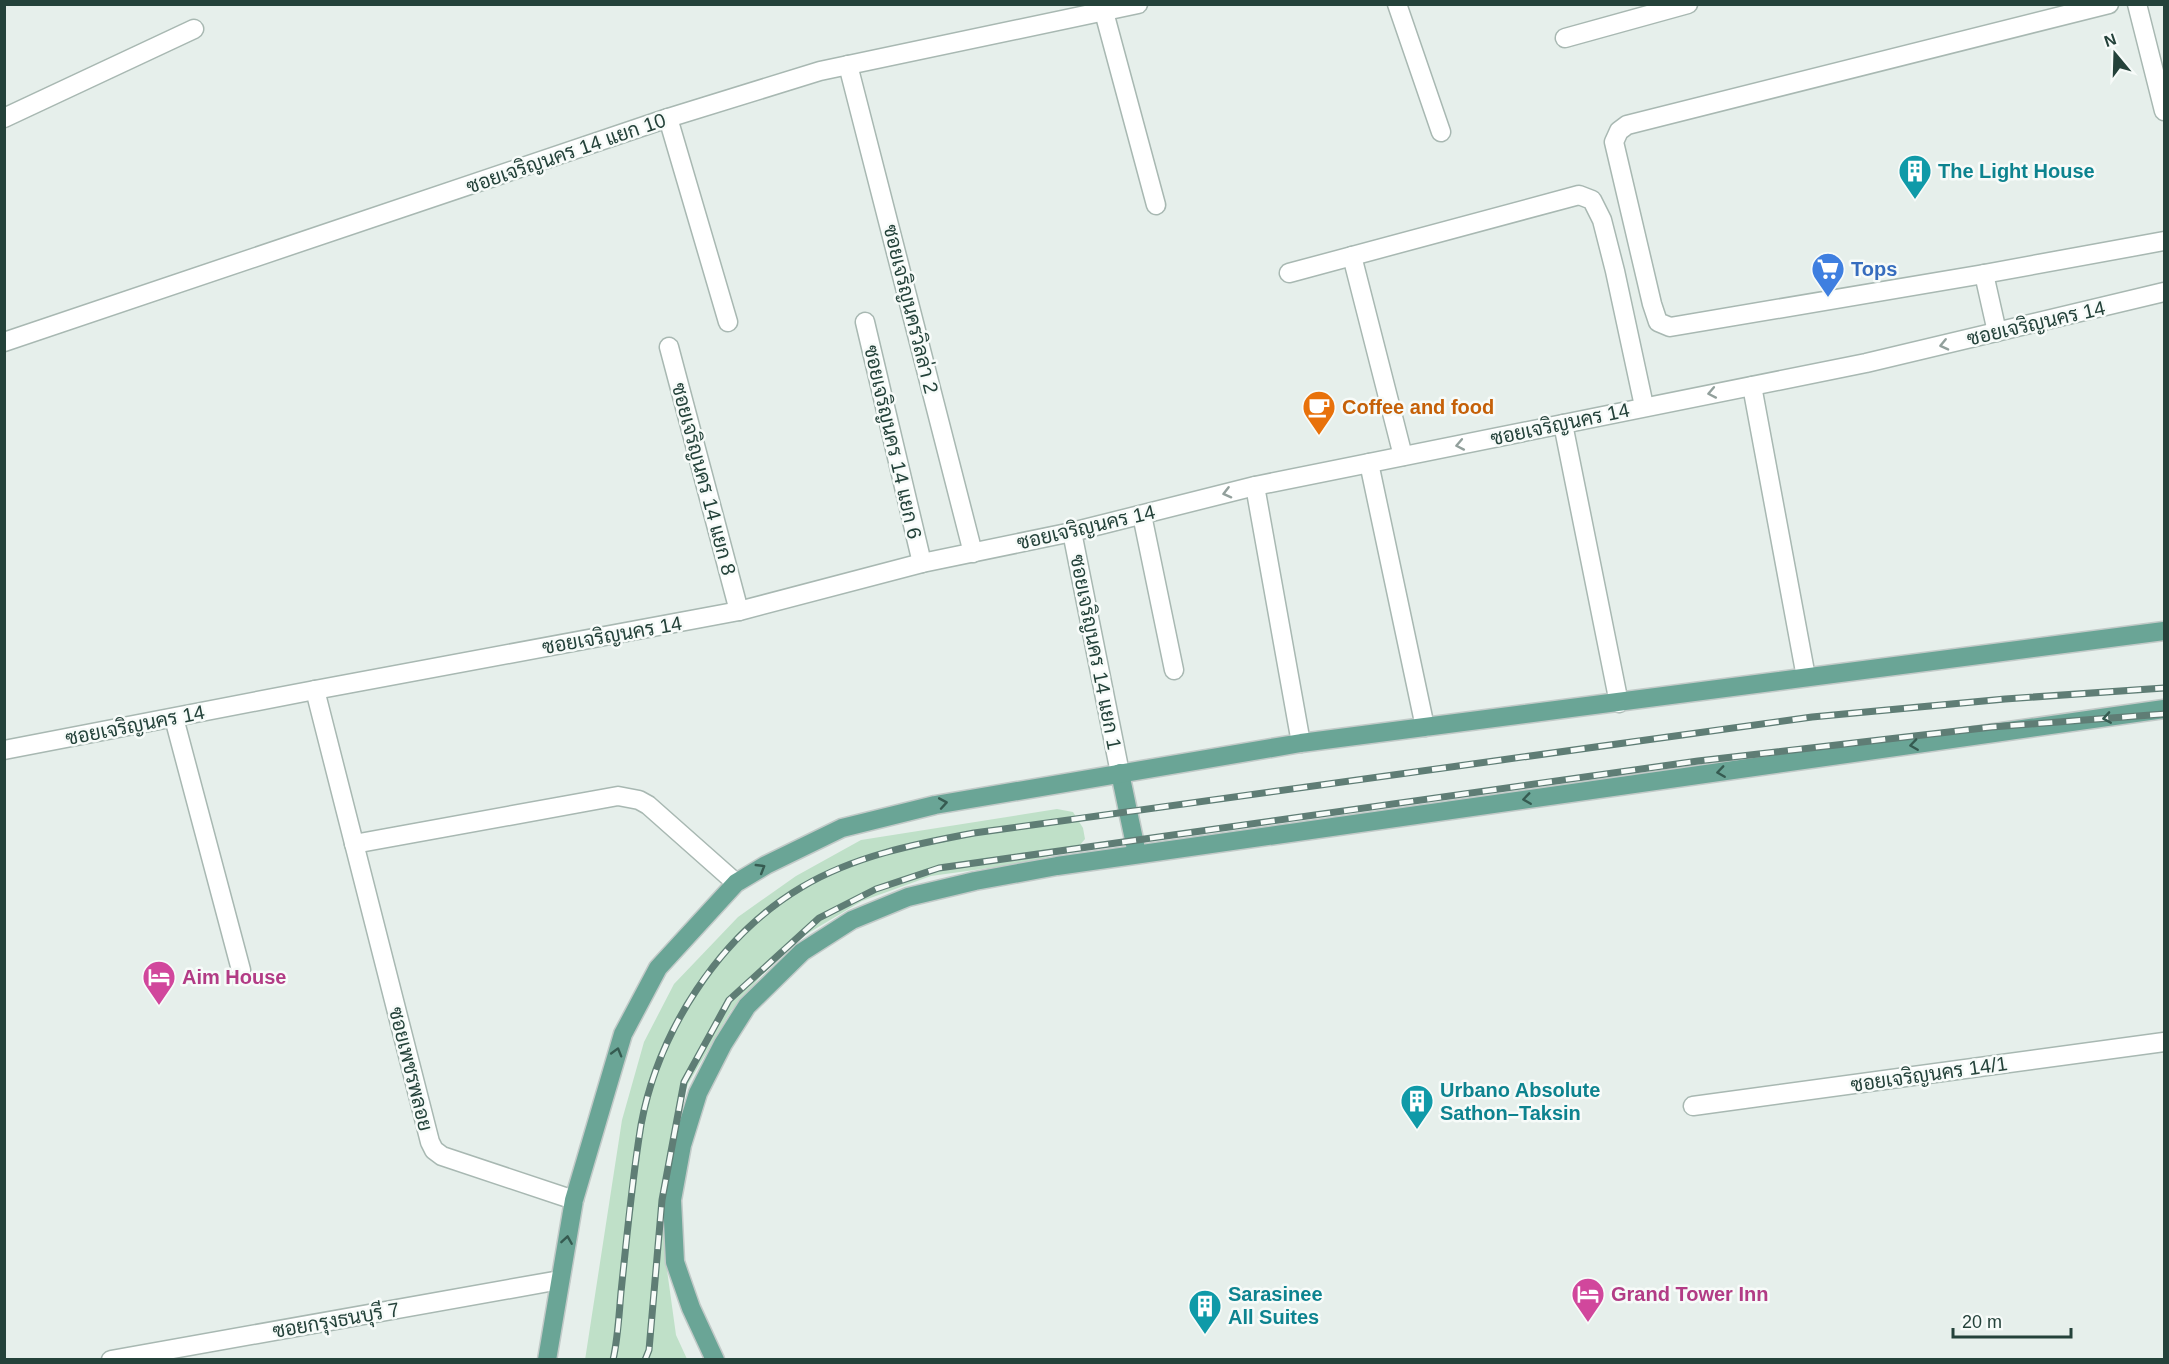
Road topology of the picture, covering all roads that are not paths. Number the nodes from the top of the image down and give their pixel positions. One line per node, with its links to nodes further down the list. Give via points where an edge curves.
1 (1138, 4): 6 (street, ซอยเจริญนคร 14 แยก 10)
2 (1397, 4): 13 (street)
3 (1688, 4): 8 (street)
4 (2109, 4): 18 (street, via 1627,125 1614,142 1652,304 1658,322 1670,327)
5 (2137, 4): 10 (street)
6 (1097, 10): 9 (street, ซอยเจริญนคร 14 แยก 10); 14 (street)
7 (194, 29): 11 (street)
8 (1565, 38)
9 (848, 65): 12 (street, ซอยเจริญนคร 14 แยก 10); 33 (street, ซอยเจริญนครวิลล่า 2)
10 (2164, 111)
11 (4, 118)
12 (668, 118): 20 (street); 23 (street, ซอยเจริญนคร 14 แยก 10)
13 (1441, 132)
14 (1156, 205)
15 (2164, 241): 18 (street)
16 (1352, 256): 17 (street); 26 (street, via 1579,195 1592,200 1602,220 1616,271); 28 (street)
17 (1289, 273)
18 (1984, 274): 22 (street)
19 (2164, 292): 22 (street, ซอยเจริญนคร 14)
20 (728, 322)
21 (865, 322): 34 (street, ซอยเจริญนคร 14 แยก 6)
22 (1997, 332): 25 (street, ซอยเจริญนคร 14, one-way to 25)
23 (4, 342)
24 (669, 346): 35 (street, ซอยเจริญนคร 14 แยก 8)
25 (1752, 386): 26 (street, ซอยเจริญนคร 14, one-way to 26); 38 (street)
26 (1644, 406): 27 (street, ซอยเจริญนคร 14)
27 (1563, 424): 28 (street, ซอยเจริญนคร 14, one-way to 28); 40 (street)
28 (1403, 456): 29 (street, ซอยเจริญนคร 14)
29 (1369, 463): 30 (street, ซอยเจริญนคร 14); 43 (street)
30 (1255, 486): 31 (street, ซอยเจริญนคร 14, one-way to 31); 44 (street)
31 (1142, 515): 32 (street, ซอยเจริญนคร 14); 37 (street)
32 (1072, 532): 33 (street, ซอยเจริญนคร 14); 46 (street, ซอยเจริญนคร 14 แยก 1)
33 (973, 553): 34 (street, ซอยเจริญนคร 14)
34 (922, 563): 35 (street, ซอยเจริญนคร 14)
35 (739, 611): 39 (street, ซอยเจริญนคร 14)
36 (2164, 631): 38 (main road)
37 (1174, 670)
38 (1806, 677): 40 (main road)
39 (315, 690): 42 (street, ซอยเจริญนคร 14); 47 (street, ซอยเพชรพลอย)
40 (1619, 703): 43 (main road)
41 (2164, 709): 48 (main road, one-way to 48)
42 (174, 718): 45 (street, ซอยเจริญนคร 14); 50 (street)
43 (1425, 727): 44 (main road)
44 (1301, 743): 46 (main road)
45 (4, 750)
46 (1120, 773): 48 (main road); 49 (main road, one-way to 46, via 842,828 935,805)
47 (354, 844): 49 (street, via 618,796 648,805); 53 (street, ซอยเพชรพลอย, via 429,1142 442,1156)
48 (1137, 854): 57 (main road, via 975,881 908,897 852,920 802,952 747,1006 698,1093 682,1145 672,1200 675,1262)
49 (736, 884): 53 (main road, one-way to 49, via 622,1034 658,968)
50 (241, 970)
51 (2164, 1042): 52 (street, ซอยเจริญนคร 14/1)
52 (1693, 1106)
53 (574, 1200): 54 (main road, one-way to 53)
54 (560, 1280): 55 (street, ซอยกรุงธนบุรี 7); 56 (main road)
55 (111, 1359)
56 (547, 1359)
57 (715, 1359)

